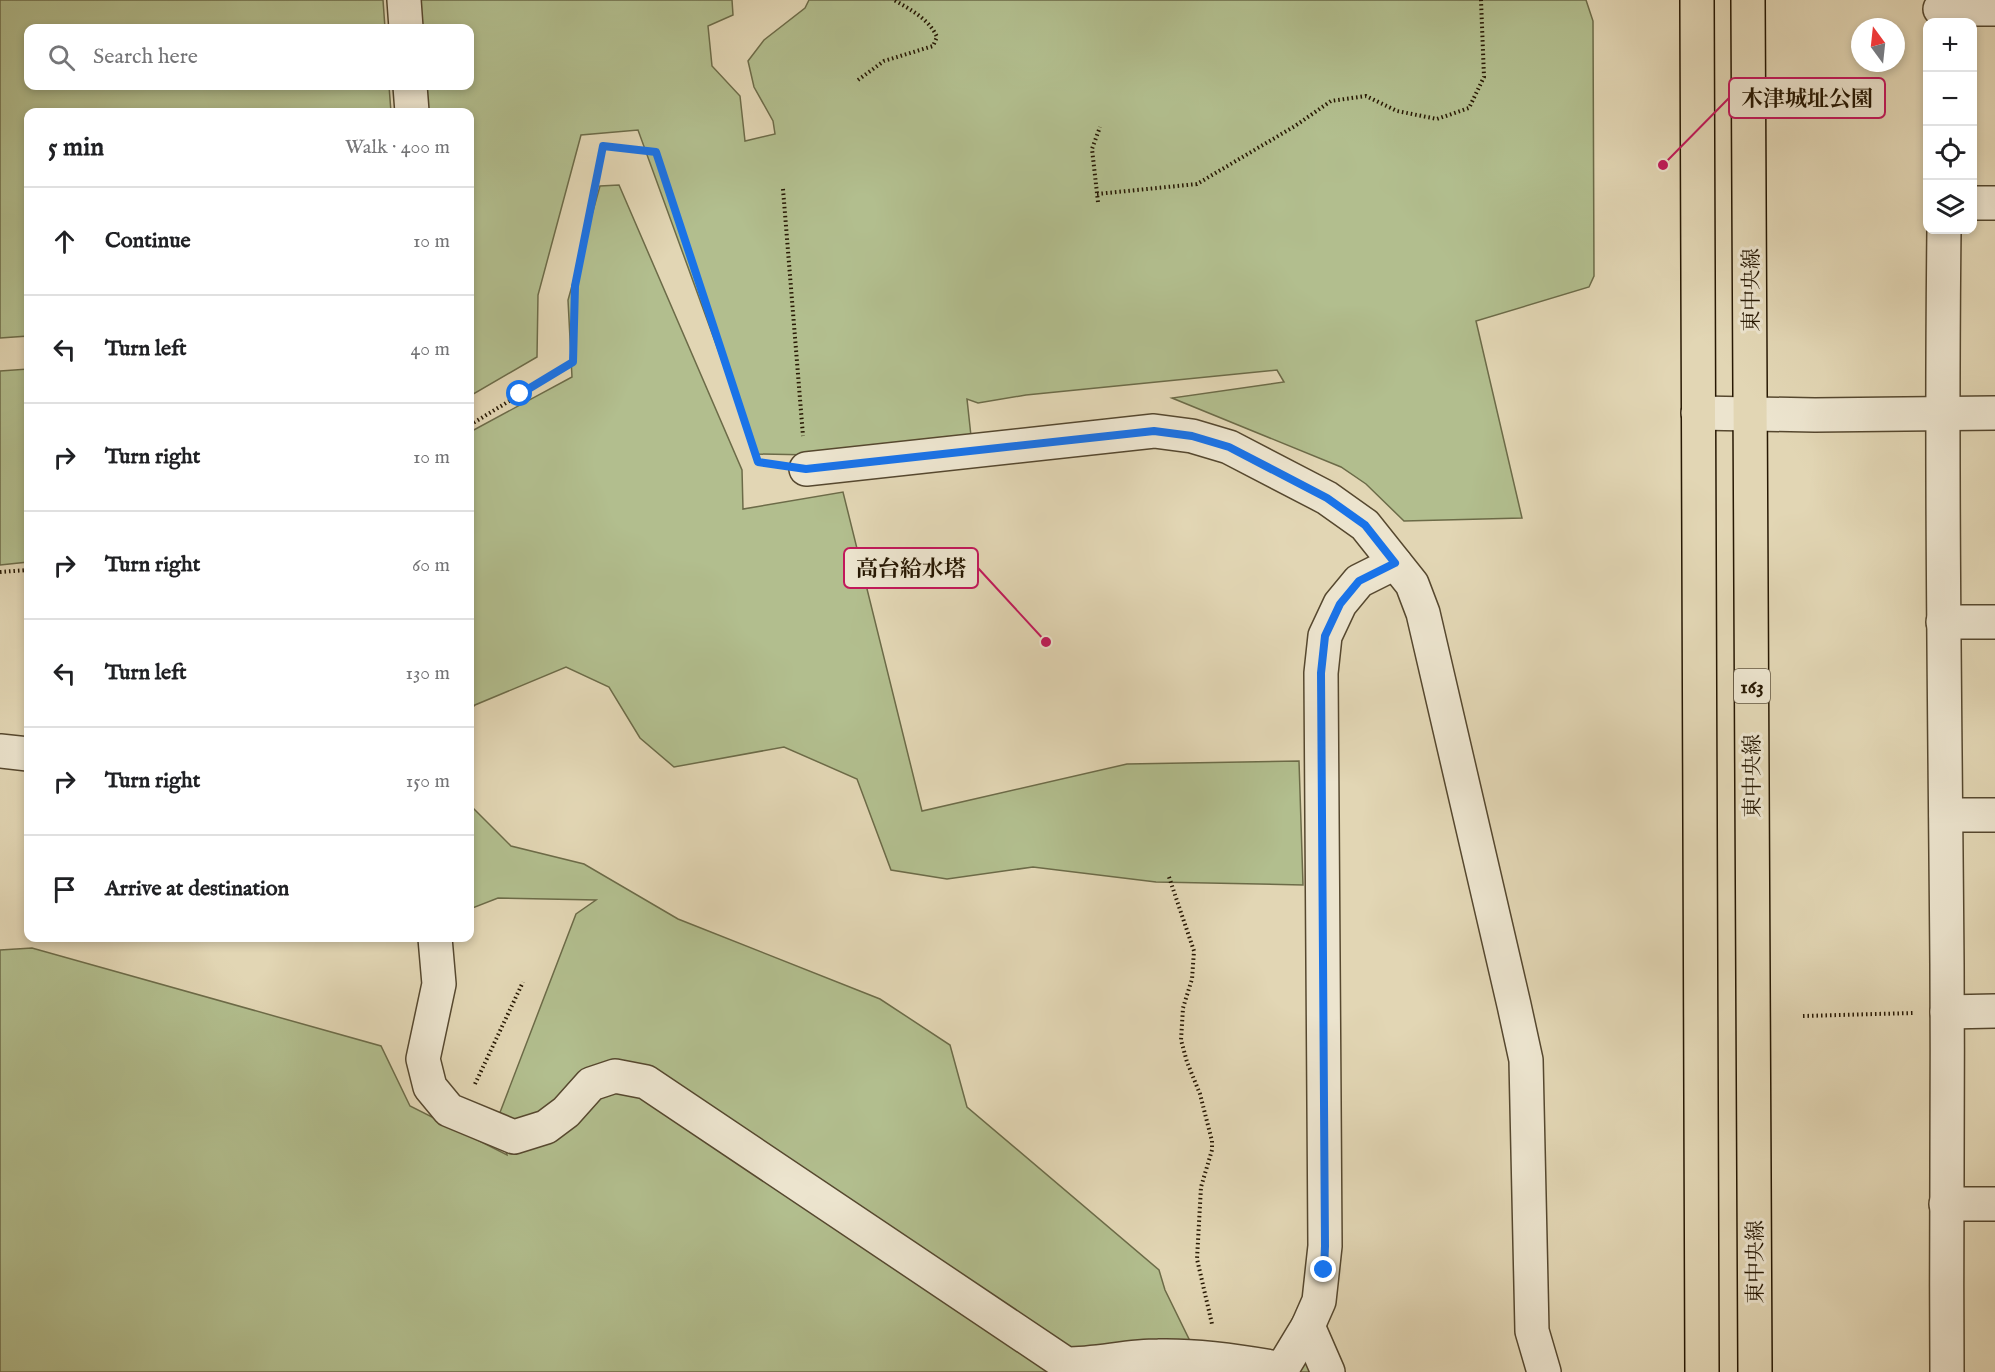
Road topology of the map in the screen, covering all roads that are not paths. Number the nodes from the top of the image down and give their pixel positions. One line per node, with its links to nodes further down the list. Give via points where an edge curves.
1 (404, 0): 6 (street)
2 (1697, 0): 12 (highway)
3 (1748, 0): 15 (highway, 東中央線 / 163)
4 (1995, 9): 5 (street)
5 (1940, 10)
6 (406, 24)
7 (410, 90): 8 (street)
8 (412, 108)
9 (1995, 203): 10 (street)
10 (1977, 204)
11 (1944, 234): 13 (street)
12 (1698, 413): 15 (street); 33 (highway)
13 (1942, 413): 14 (street); 15 (street); 18 (street)
14 (1995, 413)
15 (1751, 414): 34 (highway, 東中央線 / 163)
16 (806, 469): 17 (street, via 1154,431 1192,436 1229,447 1327,498 1365,525)
17 (1395, 563): 29 (street, via 1359,581 1340,604 1325,636 1321,673 1325,1246 1319,1301); 32 (street, via 1412,584 1423,614 1526,1060 1532,1331)
18 (1943, 622): 19 (street); 22 (street)
19 (1995, 622)
20 (0, 751): 21 (street)
21 (24, 754)
22 (1946, 815): 23 (street); 26 (street)
23 (1995, 815)
24 (435, 942): 30 (street, via 439,984 423,1059 430,1088 449,1110 514,1137 546,1127 591,1084 615,1076 646,1082 1066,1364 1157,1356 1220,1358)
25 (1995, 1011): 26 (street)
26 (1947, 1012): 27 (street)
27 (1946, 1204): 28 (street); 35 (street)
28 (1995, 1204)
29 (1308, 1326): 30 (street); 31 (street)
30 (1281, 1370)
31 (1328, 1372)
32 (1544, 1372)
33 (1702, 1372)
34 (1755, 1372)
35 (1947, 1372)

